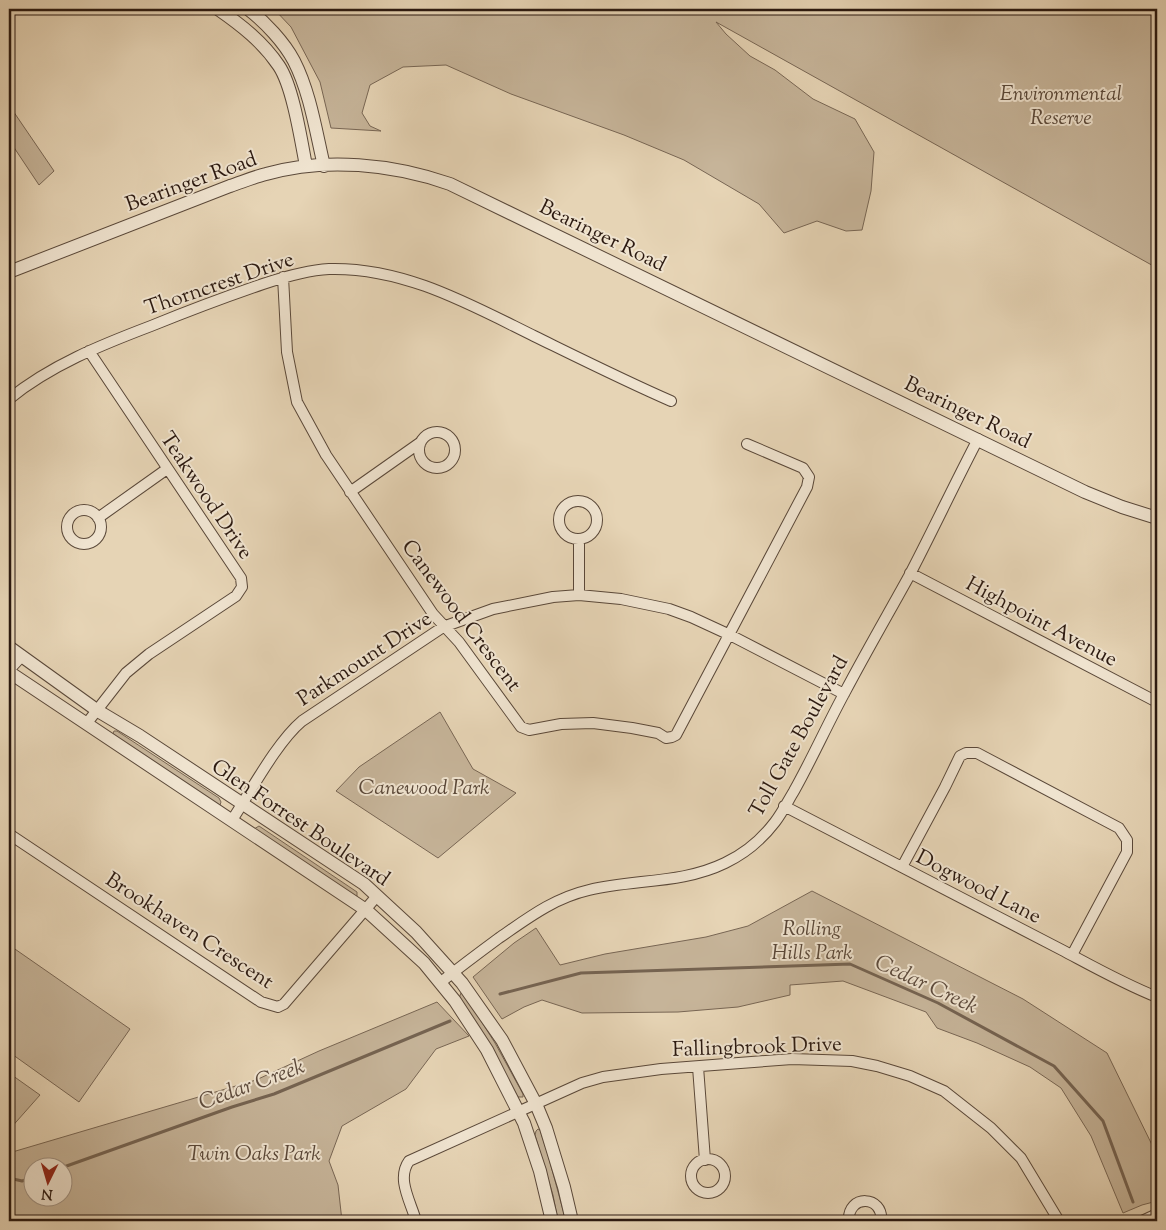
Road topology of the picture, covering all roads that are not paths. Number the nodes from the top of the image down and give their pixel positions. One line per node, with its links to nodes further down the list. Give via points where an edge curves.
1 (218, 9): 3 (street, via 246,28 280,68 289,88)
2 (248, 9): 4 (street, via 273,33 293,60 303,83)
3 (306, 166): 4 (street, Bearinger Road); 5 (street, Bearinger Road, via 267,173 230,186)
4 (324, 166): 10 (street, Bearinger Road, via 394,169 450,184)
5 (9, 272)
6 (283, 277): 7 (street, Thorncrest Drive); 9 (street, Thorncrest Drive, via 330,269 396,276 438,290); 14 (street, Canewood Crescent, via 287,352 296,402)
7 (89, 351): 8 (street, Thorncrest Drive, via 56,367); 13 (street, Teakwood Drive)
8 (9, 399)
9 (671, 401)
10 (978, 439): 16 (street, Bearinger Road, via 1085,492); 18 (street, Toll Gate Boulevard)
11 (421, 442): 14 (street)
12 (747, 444): 21 (street, via 803,468 809,477 807,487)
13 (167, 469): 15 (street); 27 (street, Teakwood Drive, via 241,578 242,587 236,596 126,673)
14 (350, 492): 20 (street, Canewood Crescent)
15 (98, 518)
16 (1157, 518)
17 (579, 538): 19 (street)
18 (910, 573): 25 (street, Toll Gate Boulevard); 26 (street, Highpoint Avenue)
19 (578, 595): 20 (street, Parkmount Drive, via 493,609); 21 (street, Parkmount Drive, via 616,598 669,609)
20 (443, 627): 21 (street, Canewood Crescent, via 459,642 521,727 530,730 561,724 593,723 658,733 666,738 676,735); 29 (street, Parkmount Drive, via 297,725)
21 (730, 634): 25 (street, Parkmount Drive)
22 (9, 647): 23 (street, Glen Forrest Boulevard)
23 (21, 657): 24 (street); 27 (street, Glen Forrest Boulevard)
24 (9, 671): 28 (street, Glen Forrest Boulevard)
25 (844, 694): 30 (street, Toll Gate Boulevard)
26 (1157, 702)
27 (98, 711): 28 (street, Teakwood Drive); 29 (street, Glen Forrest Boulevard)
28 (87, 724): 31 (street, Glen Forrest Boulevard)
29 (242, 804): 31 (street, Parkmount Drive); 34 (street, Glen Forrest Boulevard, via 364,884)
30 (784, 806): 33 (street, Dogwood Lane); 37 (street, Toll Gate Boulevard, via 758,841 725,863 690,875 609,886 564,898 524,919)
31 (232, 820): 35 (street, Glen Forrest Boulevard)
32 (9, 834): 35 (street, Brookhaven Crescent, via 261,1002 278,1007)
33 (902, 867): 36 (street, Dogwood Lane); 36 (street, via 960,756 977,753 1119,828 1127,840 1127,852)
34 (377, 896): 35 (street, Brookhaven Crescent); 37 (street, Glen Forrest Boulevard)
35 (366, 910): 38 (street, Glen Forrest Boulevard, via 404,943)
36 (1072, 955): 39 (street, Dogwood Lane)
37 (453, 972): 38 (street, Toll Gate Boulevard); 41 (street, Glen Forrest Boulevard, via 502,1040)
38 (440, 982): 42 (street, Glen Forrest Boulevard, via 487,1050)
39 (1157, 998)
40 (698, 1067): 41 (street, Fallingbrook Drive, via 603,1077); 43 (street); 50 (street, Fallingbrook Drive, via 803,1059 852,1061 923,1082 944,1091 1013,1149)
41 (536, 1104): 42 (street, Fallingbrook Drive); 47 (street, Glen Forrest Boulevard, via 554,1153)
42 (518, 1111): 45 (street, Fallingbrook Drive, via 409,1161 405,1166 403,1183); 46 (street, Glen Forrest Boulevard, via 540,1171)
43 (705, 1160)
44 (1157, 1214): 51 (street)
45 (416, 1221)
46 (552, 1221)
47 (572, 1221)
48 (849, 1221): 49 (street, via 852,1208 865,1201 879,1208)
49 (881, 1221)
50 (1059, 1221)
51 (1142, 1221)

